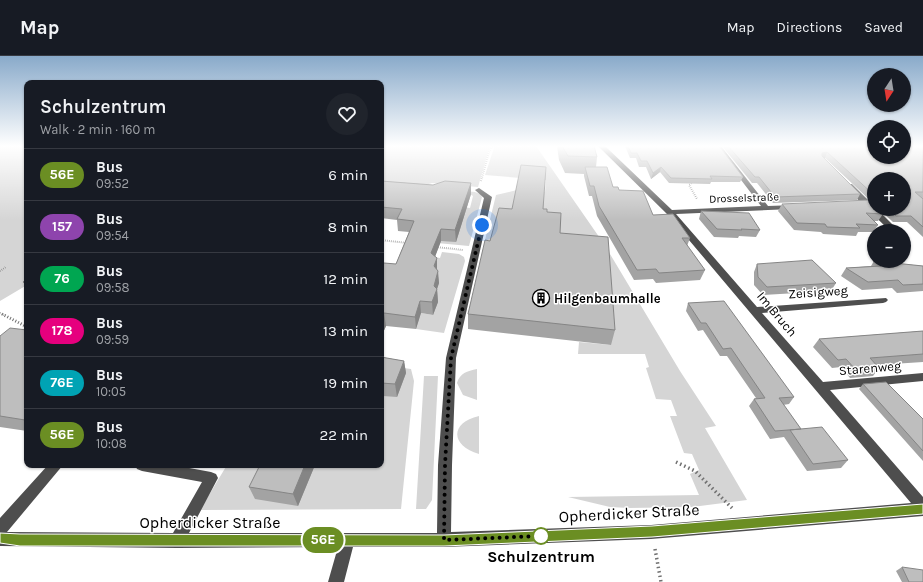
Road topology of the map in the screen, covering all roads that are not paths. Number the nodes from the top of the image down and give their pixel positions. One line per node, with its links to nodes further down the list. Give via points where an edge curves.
1 (627, 171): 9 (street, Im Bruch)
2 (737, 171): 8 (street)
3 (841, 178): 5 (street)
4 (479, 190): 22 (street, via 488,197 451,358)
5 (866, 203): 6 (street); 10 (street)
6 (852, 204)
7 (803, 206): 8 (street, Drosselstraße)
8 (766, 208): 9 (street, Drosselstraße)
9 (670, 212): 12 (street, Im Bruch)
10 (888, 224)
11 (883, 300): 12 (street, Zeisigweg)
12 (755, 310): 14 (street, Im Bruch)
13 (923, 377): 14 (street, Starenweg)
14 (819, 387): 17 (street, Im Bruch)
15 (53, 468): 18 (street)
16 (158, 468): 20 (street, via 211,478)
17 (923, 508): 22 (street, Opherdicker Straße, via 652,532)
18 (0, 529)
19 (0, 539): 20 (street, Opherdicker Straße)
20 (177, 540): 21 (street, Opherdicker Straße)
21 (347, 540): 22 (street, Opherdicker Straße); 23 (street)
22 (444, 540)
23 (336, 582)

